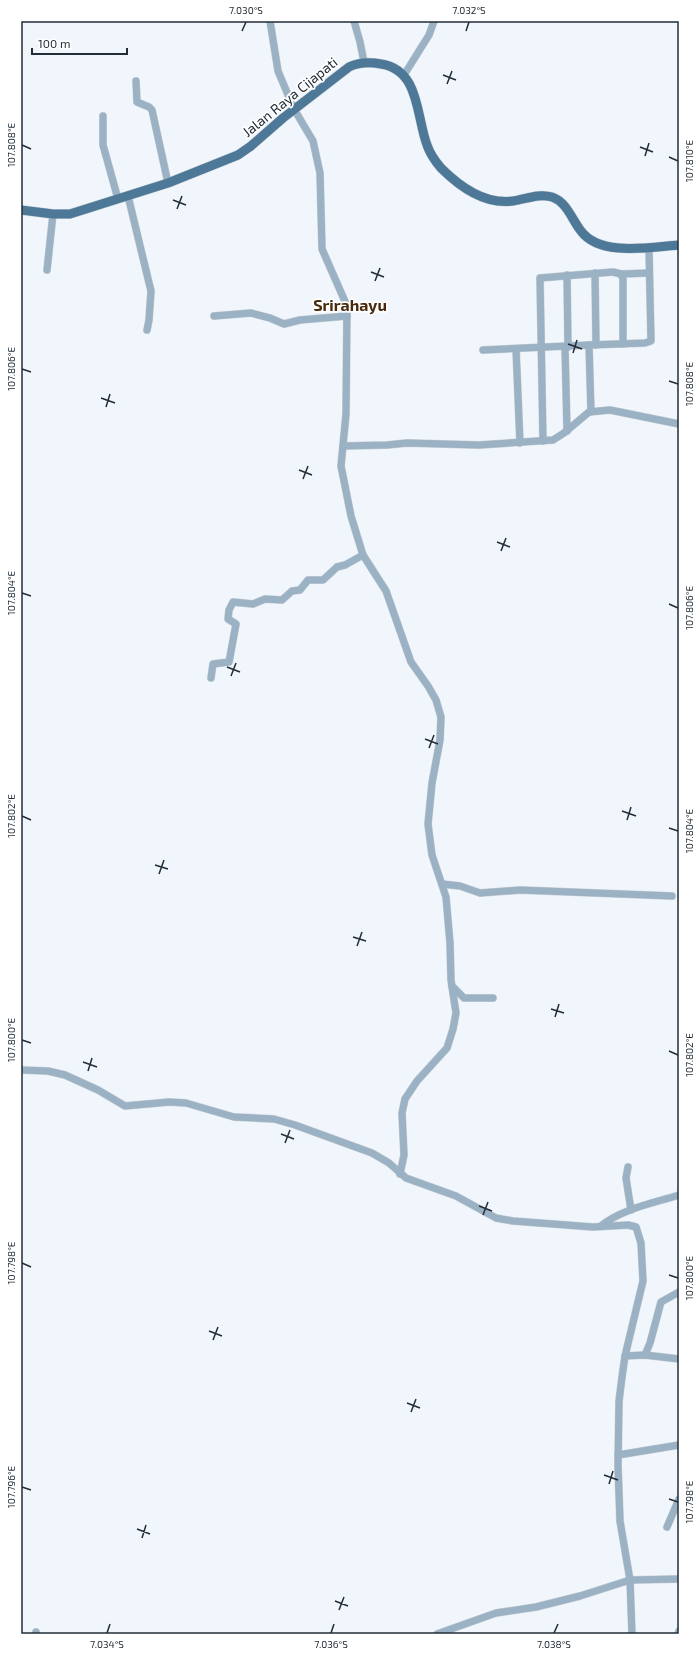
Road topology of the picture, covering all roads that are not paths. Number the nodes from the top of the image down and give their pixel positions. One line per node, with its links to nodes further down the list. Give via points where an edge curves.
1 (270, 21): 7 (street, via 278,71)
2 (354, 21): 4 (street)
3 (434, 21): 5 (street, via 429,35)
4 (364, 62): 5 (main road, Jalan Raya Cijapati, via 388,65); 7 (main road, Jalan Raya Cijapati, via 349,67)
5 (404, 74): 15 (main road, via 414,95 423,135 430,151 440,166 458,183 478,195 502,202 540,196 552,198 561,203 592,242 606,247)
6 (136, 81): 9 (street, via 137,102 152,110)
7 (294, 109): 9 (main road, Jalan Raya Cijapati, via 245,150); 22 (street, via 313,141 317,155 320,173 322,249 330,272 344,297)
8 (103, 116): 11 (street, via 103,145)
9 (168, 183): 10 (main road, Jalan Raya Cijapati)
10 (128, 196): 11 (main road, Jalan Raya Cijapati); 23 (street, via 151,291)
11 (118, 199): 13 (main road, Jalan Raya Cijapati, via 76,213)
12 (21, 210): 13 (main road, Jalan Raya Cijapati)
13 (53, 214): 16 (street)
14 (679, 245): 15 (main road)
15 (649, 248): 18 (street)
16 (47, 270)
17 (595, 273): 19 (street); 20 (street); 25 (street)
18 (649, 273): 19 (street); 24 (street, via 650,341)
19 (621, 274): 24 (street)
20 (567, 275): 26 (street); 27 (street, via 543,276 539,279)
21 (214, 316): 22 (street, via 251,314 284,324)
22 (347, 316): 35 (street, via 346,414)
23 (147, 330)
24 (623, 344): 25 (street)
25 (592, 345): 26 (street); 30 (street)
26 (566, 347): 27 (street); 32 (street)
27 (540, 348): 28 (street); 33 (street)
28 (516, 349): 29 (street); 34 (street)
29 (483, 350)
30 (591, 412): 31 (street, via 610,410); 32 (street)
31 (679, 424)
32 (568, 431): 33 (street, via 553,440)
33 (543, 441): 34 (street)
34 (520, 443): 35 (street)
35 (343, 446): 36 (street, via 342,476)
36 (363, 555): 37 (street, via 337,567 323,580 308,580 300,590 292,591 282,600 265,600 253,604 233,602 228,619 236,624 229,662 214,663); 38 (street, via 386,591 411,662 436,700 441,717 428,824 432,855)
37 (211, 678)
38 (442, 884): 39 (street, via 460,886 480,893 532,890); 40 (street, via 448,917)
39 (672, 896)
40 (452, 986): 41 (street, via 464,998); 44 (street, via 456,1014 449,1043 417,1080 404,1105 404,1155)
41 (493, 998)
42 (21, 1070): 44 (street, via 48,1071 65,1075 125,1106 186,1103 234,1117 278,1120 372,1153 389,1163)
43 (628, 1167): 46 (street, via 626,1178)
44 (400, 1174): 47 (street, via 417,1183 465,1200 496,1218)
45 (679, 1195): 46 (street)
46 (631, 1210): 47 (street)
47 (601, 1226): 50 (street, via 634,1226 638,1228 641,1243 644,1281)
48 (679, 1292): 49 (street, via 661,1302)
49 (645, 1355): 50 (street); 51 (street)
50 (625, 1356): 53 (street, via 619,1401)
51 (679, 1359)
52 (679, 1445): 53 (street)
53 (618, 1455): 57 (street, via 620,1521)
54 (679, 1499): 55 (street)
55 (667, 1527)
56 (679, 1579): 57 (street)
57 (630, 1580): 58 (street, via 536,1607 496,1613); 59 (street)
58 (437, 1634)
59 (632, 1634)

